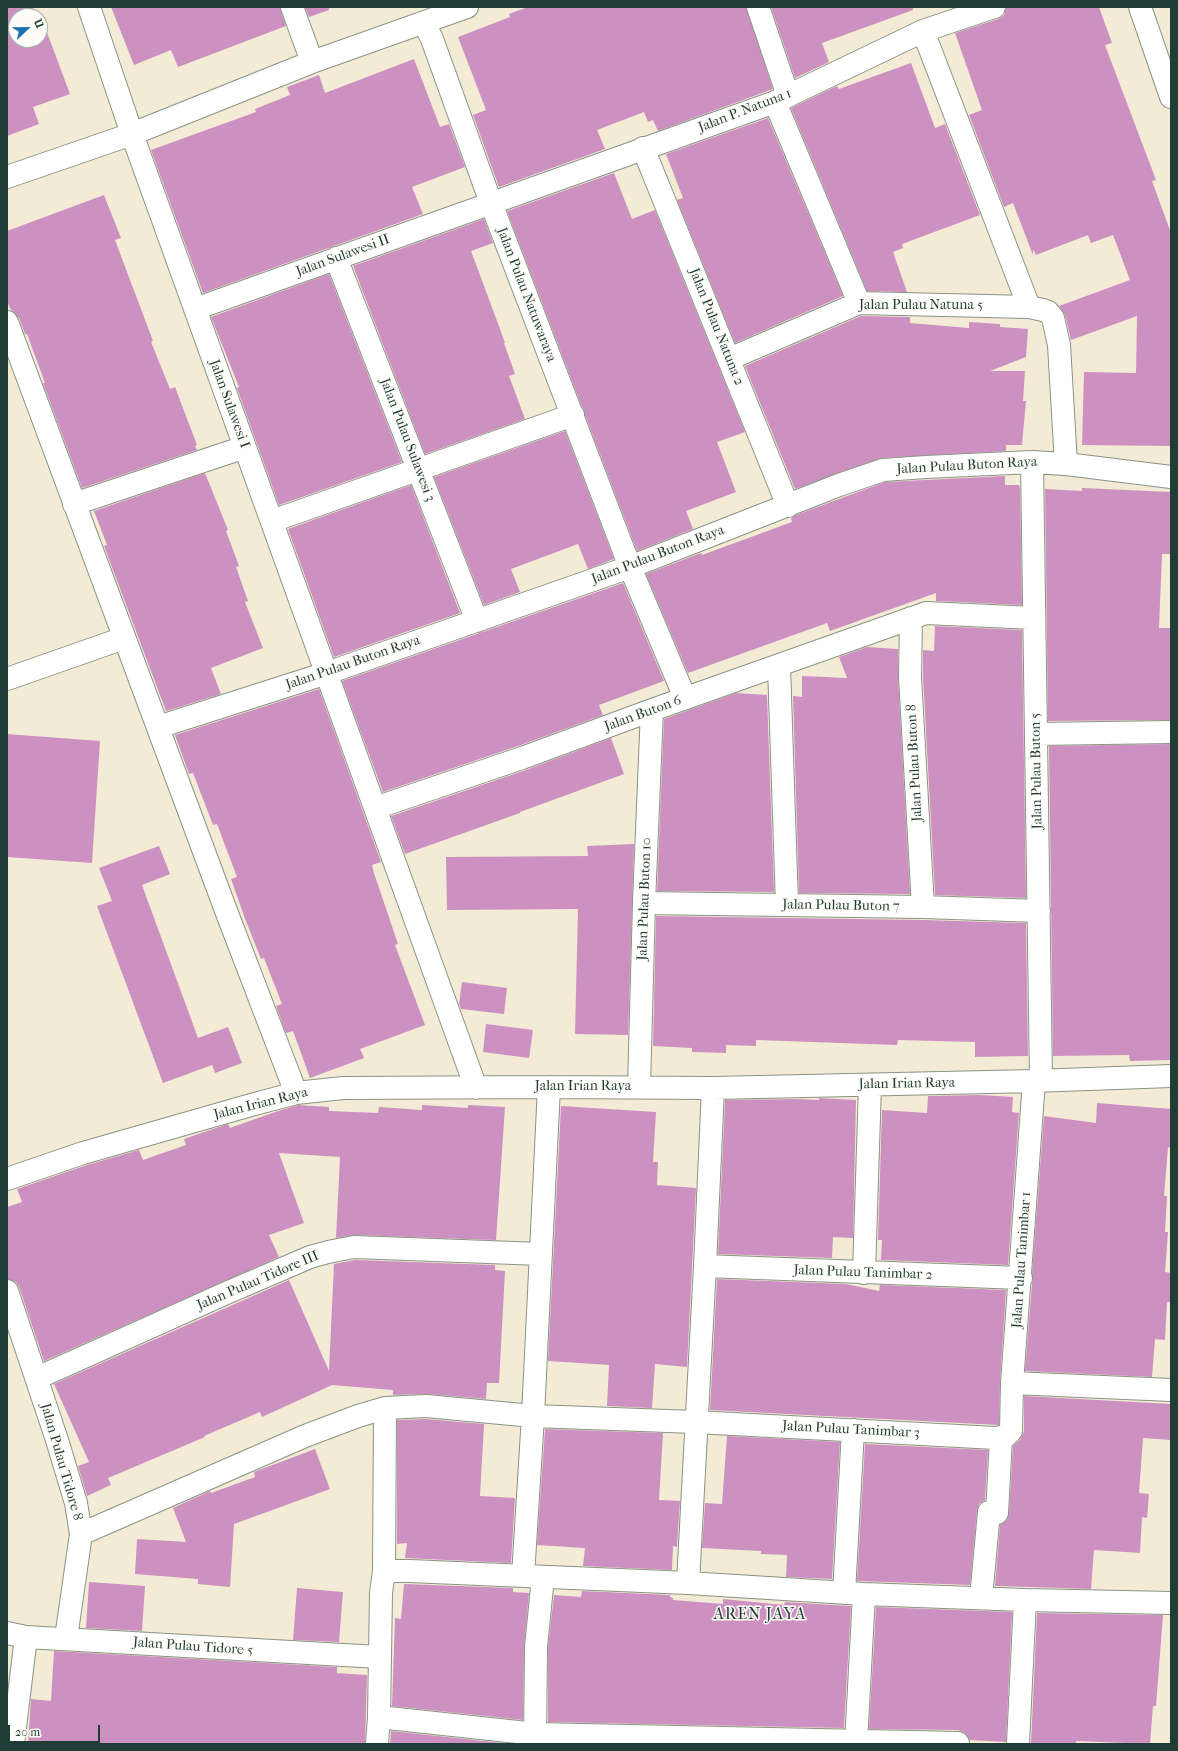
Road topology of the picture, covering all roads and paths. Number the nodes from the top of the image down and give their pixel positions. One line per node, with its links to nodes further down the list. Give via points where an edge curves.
1 (89, 7): 12 (street, Jalan Sulawesi I)
2 (292, 7): 9 (street)
3 (467, 7): 7 (street)
4 (758, 7): 11 (street)
5 (994, 7): 8 (street, Jalan P. Natuna 1)
6 (1140, 7): 10 (street)
7 (424, 23): 9 (street); 15 (street, Jalan Pulau Natuwaraya)
8 (923, 31): 11 (street, Jalan P. Natuna 1); 18 (street)
9 (312, 62): 12 (street)
10 (1171, 97)
11 (781, 99): 13 (street, Jalan P. Natuna 1); 17 (street)
12 (132, 134): 14 (street); 19 (street, Jalan Sulawesi I)
13 (643, 148): 15 (street, Jalan P. Natuna 1); 21 (street, Jalan Pulau Natuna 2)
14 (7, 178)
15 (491, 203): 16 (street, Jalan Sulawesi II); 22 (street, Jalan Pulau Natuwaraya)
16 (336, 258): 19 (street, Jalan Sulawesi II); 26 (street, Jalan Pulau Sulawesi 3)
17 (859, 303): 18 (street, Jalan Pulau Natuna 5); 21 (street, Jalan Pulau Natuna 5)
18 (1029, 307): 25 (street, Jalan Pulau Natuna 5, via 1048,312 1055,324 1060,357)
19 (195, 309): 23 (street, Jalan Sulawesi I)
20 (7, 322): 28 (street)
21 (729, 359): 29 (street, Jalan Pulau Natuna 2)
22 (573, 415): 26 (street); 31 (street, Jalan Pulau Natuwaraya)
23 (245, 448): 28 (street); 30 (street, Jalan Sulawesi I)
24 (1032, 462): 25 (street, Jalan Pulau Buton Raya); 29 (street, Jalan Pulau Buton Raya, via 883,470); 33 (street, Jalan Pulau Buton 5)
25 (1066, 464): 27 (street, Jalan Pulau Buton Raya)
26 (418, 469): 30 (street); 34 (street, Jalan Pulau Sulawesi 3)
27 (1171, 477)
28 (74, 504): 35 (street)
29 (788, 506): 31 (street, Jalan Pulau Buton Raya)
30 (272, 521): 37 (street, Jalan Sulawesi I)
31 (630, 567): 34 (street, Jalan Pulau Buton Raya); 39 (street)
32 (911, 618): 33 (street, Jalan Buton 6, via 926,613); 36 (street, Jalan Buton 6); 47 (street, Jalan Pulau Buton 8, via 910,677)
33 (1034, 618): 43 (street, Jalan Pulau Buton 5)
34 (477, 621): 37 (street, Jalan Pulau Buton Raya)
35 (124, 638): 38 (street); 41 (street)
36 (780, 666): 39 (street, Jalan Buton 6); 46 (street)
37 (327, 673): 41 (street, Jalan Pulau Buton Raya); 44 (street, Jalan Sulawesi I)
38 (7, 679)
39 (685, 698): 40 (street, Jalan Buton 6)
40 (652, 710): 44 (street, Jalan Buton 6); 45 (street, Jalan Pulau Buton 10)
41 (158, 727): 56 (street)
42 (1171, 732): 43 (street)
43 (1036, 734): 48 (street, Jalan Pulau Buton 5)
44 (375, 808): 54 (street, Jalan Sulawesi I)
45 (644, 903): 46 (street, Jalan Pulau Buton 7); 53 (street, Jalan Pulau Buton 10)
46 (787, 905): 47 (street, Jalan Pulau Buton 7)
47 (923, 907): 48 (street, Jalan Pulau Buton 7)
48 (1039, 911): 50 (street, Jalan Pulau Buton 5)
49 (1171, 1076): 50 (street, Jalan Irian Raya)
50 (1038, 1081): 51 (street, Jalan Irian Raya); 61 (street, Jalan Pulau Tanimbar 1)
51 (870, 1085): 55 (street, Jalan Irian Raya); 60 (street)
52 (549, 1087): 53 (street, Jalan Irian Raya); 54 (street, Jalan Irian Raya); 58 (street)
53 (639, 1087): 55 (street, Jalan Irian Raya)
54 (476, 1088): 56 (street, Jalan Irian Raya, via 343,1088)
55 (713, 1088): 59 (street)
56 (296, 1093): 57 (street, Jalan Irian Raya, via 83,1153)
57 (7, 1179)
58 (541, 1254): 63 (street, Jalan Pulau Tidore III, via 354,1247 328,1252 310,1257 231,1291); 67 (street)
59 (705, 1266): 60 (street, Jalan Pulau Tanimbar 2); 68 (street)
60 (864, 1273): 61 (street, Jalan Pulau Tanimbar 2)
61 (1021, 1278): 64 (street, Jalan Pulau Tanimbar 1)
62 (7, 1291): 63 (street, Jalan Pulau Tidore 8)
63 (37, 1378): 71 (street, Jalan Pulau Tidore 8, via 76,1504)
64 (1012, 1383): 65 (street); 70 (street, Jalan Pulau Tanimbar 1, via 1010,1431)
65 (1171, 1390)
66 (385, 1408): 67 (street, Jalan Pulau Tanimbar 3, via 426,1406); 71 (street, Jalan Pulau Tanimbar 3, via 305,1436); 72 (street)
67 (533, 1416): 68 (street, Jalan Pulau Tanimbar 3); 73 (street)
68 (696, 1422): 69 (street, Jalan Pulau Tanimbar 3); 74 (street)
69 (853, 1430): 70 (street, Jalan Pulau Tanimbar 3); 75 (street)
70 (1004, 1437): 76 (street, Jalan Pulau Tanimbar 1, via 997,1513 989,1512)
71 (81, 1534): 80 (street, Jalan Pulau Tidore 8)
72 (384, 1571): 73 (street); 81 (street)
73 (533, 1576): 74 (street); 83 (street)
74 (688, 1583): 75 (street)
75 (854, 1593): 76 (street); 85 (street)
76 (981, 1598): 77 (street)
77 (1025, 1600): 78 (street); 89 (street)
78 (1171, 1603)
79 (16, 1635): 80 (street, Jalan Pulau Tidore 5); 87 (street)
80 (66, 1638): 81 (street, Jalan Pulau Tidore 5)
81 (379, 1657): 82 (street)
82 (379, 1717): 83 (street); 88 (street)
83 (536, 1739): 84 (street)
84 (690, 1741): 85 (street)
85 (856, 1742): 86 (street)
86 (958, 1742)
87 (13, 1744)
88 (377, 1744)
89 (1018, 1744)

